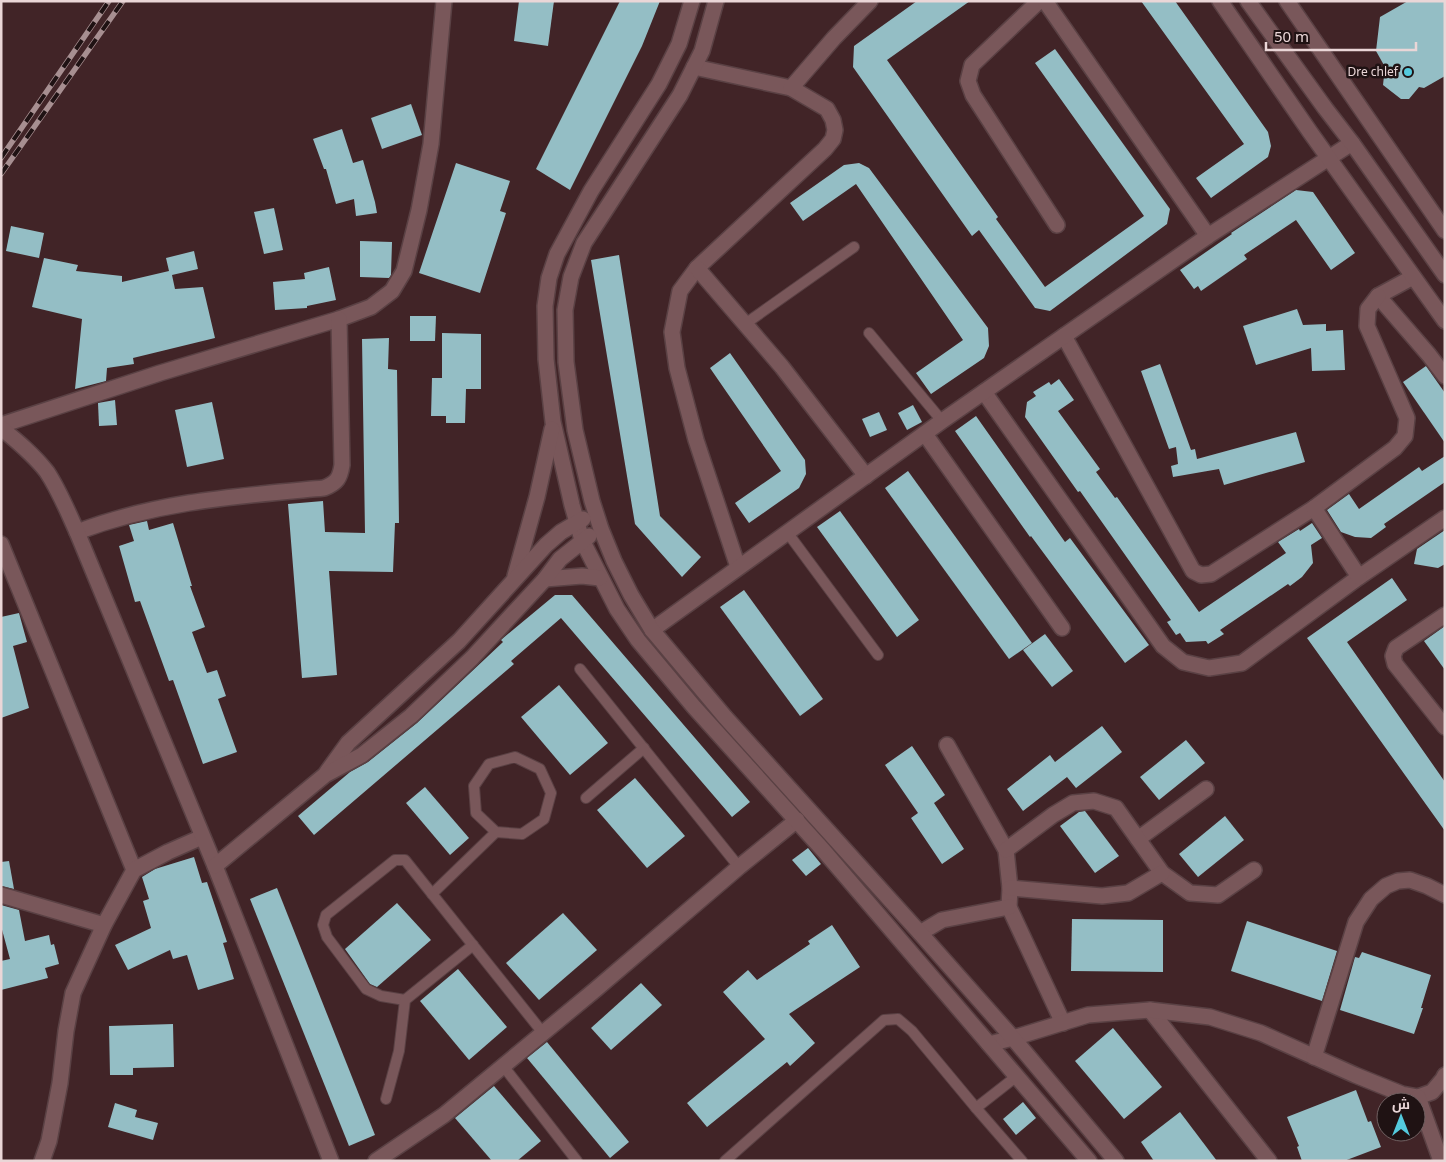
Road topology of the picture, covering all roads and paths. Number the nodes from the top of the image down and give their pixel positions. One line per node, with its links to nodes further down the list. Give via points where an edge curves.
1 (444, 1): 23 (street, via 430,144 404,271 392,291 371,307)
2 (692, 1): 31 (street, via 679,44 659,84 591,191 557,254 544,306)
3 (716, 1): 10 (street, via 702,51)
4 (870, 1): 11 (street)
5 (1039, 1): 14 (street, via 972,65 968,81 973,95)
6 (1045, 1): 16 (street)
7 (1220, 1): 13 (street)
8 (1248, 1): 12 (street)
9 (1287, 1): 15 (street)
10 (694, 67): 11 (street); 36 (street, via 680,95 584,243 571,277 565,310 566,362 575,430)
11 (791, 88): 19 (street, via 827,109 835,130 833,139)
12 (1352, 143): 13 (street); 18 (street)
13 (1329, 158): 16 (street); 21 (street)
14 (1057, 225)
15 (1445, 231)
16 (1208, 236): 27 (street)
17 (854, 247): 25 (lane)
18 (1440, 257): 20 (street)
19 (698, 268): 25 (street); 44 (street, via 680,291 672,332 677,368 696,440)
20 (1445, 275)
21 (1413, 277): 22 (street); 24 (street)
22 (1378, 296): 28 (street); 35 (street, via 1368,309 1367,326 1407,418 1405,436 1395,448)
23 (338, 319): 32 (street); 40 (street, via 342,465 335,484 324,488 199,500 108,520)
24 (1445, 321)
25 (745, 324): 34 (street)
26 (869, 333): 30 (lane)
27 (1064, 336): 29 (street); 35 (street, via 1193,571 1201,575 1211,574)
28 (1445, 376)
29 (984, 392): 30 (street); 45 (street, via 1163,646 1183,662 1209,668 1242,663)
30 (942, 421): 33 (street)
31 (553, 422): 38 (street); 48 (street, via 537,497)
32 (1, 426): 40 (street, via 46,472)
33 (925, 434): 34 (street); 50 (street)
34 (866, 476): 41 (street)
35 (1314, 508): 45 (street)
36 (595, 512): 38 (street); 39 (street)
37 (1445, 518): 45 (street)
38 (576, 523): 42 (street); 48 (street, via 546,545)
39 (601, 529): 42 (street); 51 (street, via 631,596)
40 (77, 532): 62 (street)
41 (787, 532): 44 (street); 52 (lane)
42 (582, 540): 46 (street); 47 (street)
43 (1, 544): 67 (street)
44 (738, 567): 51 (street)
45 (1359, 577)
46 (600, 578): 47 (street); 60 (street, via 638,640)
47 (544, 579): 57 (street, via 472,658 410,716 362,755)
48 (513, 581): 57 (street, via 459,640 348,743)
49 (1445, 615): 54 (street, via 1396,648 1393,656 1395,664)
50 (1062, 628)
51 (652, 630): 76 (street, via 725,717)
52 (878, 655)
53 (580, 669): 56 (lane)
54 (1445, 727)
55 (947, 745): 64 (street)
56 (644, 748): 59 (lane); 66 (lane)
57 (325, 775): 65 (street)
58 (1206, 789): 63 (street)
59 (586, 798)
60 (797, 820): 66 (street); 83 (street)
61 (496, 832): 61 (lane, via 522,834 544,819 549,802 551,793 540,769 515,757 489,764 474,786 476,813); 71 (lane)
62 (202, 836): 65 (street); 67 (street)
63 (1138, 839): 64 (street, via 1116,808 1094,802 1073,803); 69 (street)
64 (1006, 850): 70 (street)
65 (214, 866): 94 (street)
66 (739, 866): 81 (street)
67 (134, 870): 75 (street)
68 (1254, 870): 69 (street, via 1218,895 1190,893)
69 (1162, 872): 70 (street, via 1128,893 1102,896)
70 (1010, 888): 74 (street)
71 (432, 894): 77 (lane); 78 (lane, via 400,858 326,915 323,925 327,937 366,989 381,996)
72 (1445, 895): 84 (street, via 1410,880 1386,886 1371,899 1356,922)
73 (1, 896): 75 (street)
74 (1008, 907): 76 (street, via 942,920); 80 (street)
75 (104, 925): 93 (street, via 73,993 60,1082)
76 (920, 933): 82 (street)
77 (472, 945): 78 (lane); 81 (lane)
78 (404, 1000): 90 (lane, via 399,1051)
79 (1150, 1010): 80 (street, via 1088,1015); 84 (street, via 1210,1017); 101 (street)
80 (1064, 1023): 82 (street)
81 (543, 1033): 85 (street)
82 (1013, 1038): 83 (street); 100 (street)
83 (989, 1044): 87 (street)
84 (1314, 1056): 88 (street)
85 (504, 1066): 95 (street, via 444,1115); 96 (lane)
86 (1445, 1074): 89 (street, via 1432,1092)
87 (1017, 1076): 91 (lane); 99 (street)
88 (1397, 1092)
89 (1426, 1094)
90 (386, 1099)
91 (976, 1108): 97 (lane, via 912,1032 898,1020 884,1020); 98 (lane)
92 (1426, 1119): 102 (street)
93 (42, 1161)
94 (331, 1161)
95 (376, 1161)
96 (577, 1161)
97 (725, 1161)
98 (1022, 1161)
99 (1089, 1161)
100 (1116, 1161)
101 (1269, 1161)
102 (1441, 1161)

